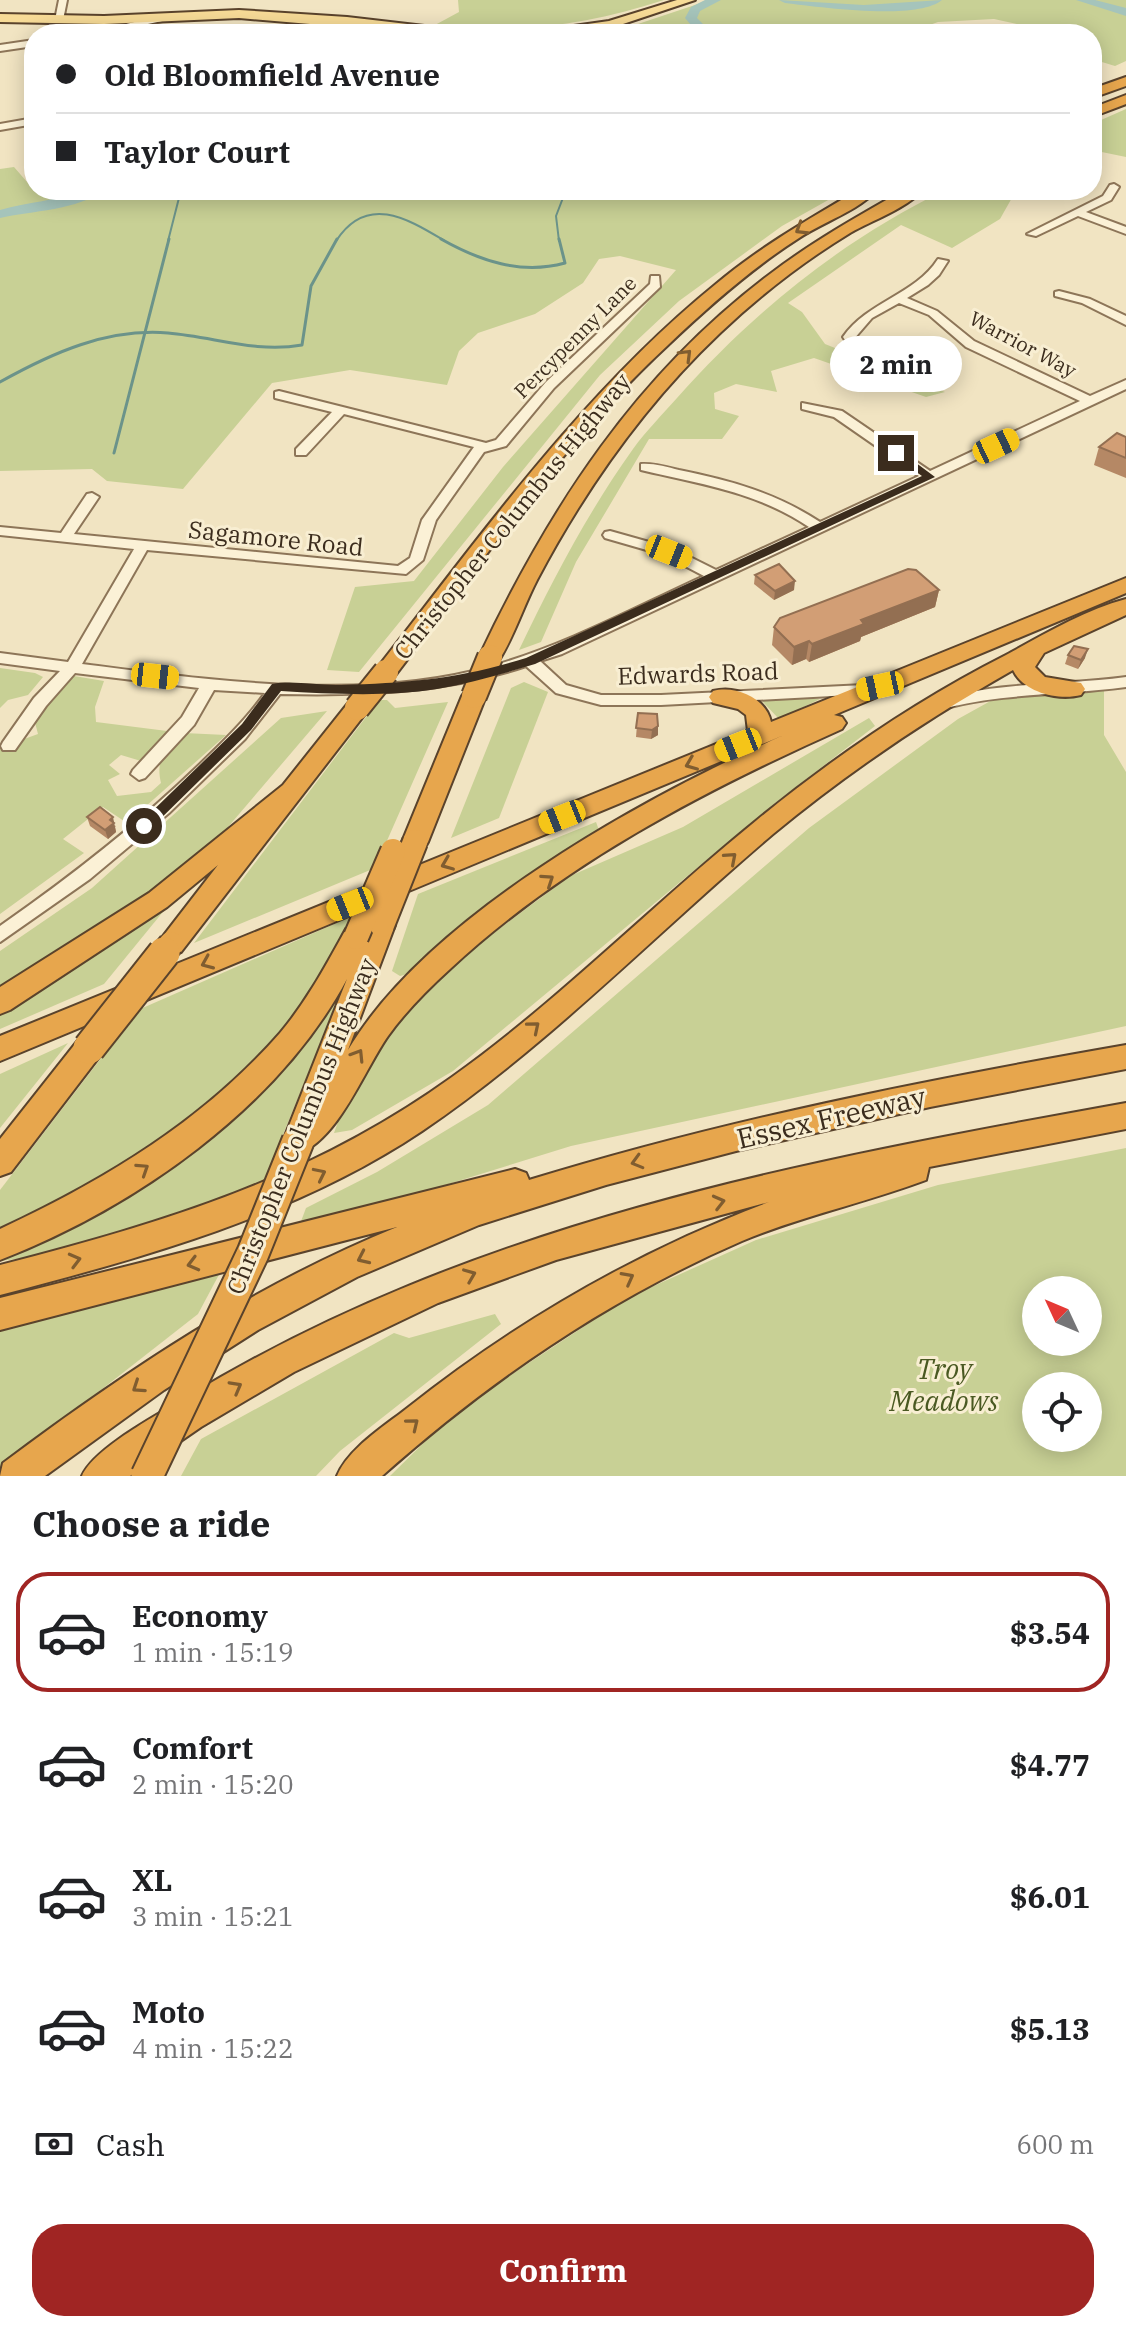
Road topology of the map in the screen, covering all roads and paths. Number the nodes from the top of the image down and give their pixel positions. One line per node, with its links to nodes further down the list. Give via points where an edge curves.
1 (63, 0): 4 (street)
2 (689, 0): 7 (main road)
3 (0, 18): 4 (main road)
4 (59, 20): 5 (main road)
5 (111, 23): 6 (main road, via 173,15)
6 (363, 24)
7 (611, 24)
8 (24, 44): 9 (street)
9 (0, 48)
10 (1126, 81): 11 (highway)
11 (1102, 90)
12 (1126, 99): 13 (highway)
13 (1102, 109)
14 (24, 123): 15 (street)
15 (0, 127)
16 (1114, 187): 19 (street, via 1107,198)
17 (851, 200): 61 (highway, Christopher Columbus Highway, one-way to 61, bridge, via 737,273 635,363 538,477)
18 (897, 200): 62 (highway, Christopher Columbus Highway, one-way to 18, bridge, via 435,757 456,740 521,587 599,457 653,390 717,325 827,240)
19 (1077, 212): 20 (street); 21 (street)
20 (1126, 231)
21 (1032, 234)
22 (942, 261): 25 (street, via 934,274)
23 (655, 278): 33 (street, Percypenny Lane, via 656,285 550,385 501,443)
24 (1059, 294): 26 (street)
25 (898, 298): 27 (street, via 860,323); 30 (street, Warrior Way, via 933,313 970,344)
26 (1126, 321)
27 (849, 337)
28 (1126, 384): 30 (street)
29 (279, 395): 32 (street)
30 (1090, 401): 36 (street)
31 (806, 406): 36 (street, via 838,414)
32 (341, 410): 33 (street, via 465,440 481,445); 34 (street)
33 (479, 449): 42 (street, Sagamore Road, via 429,520 416,560 401,571)
34 (301, 452)
35 (646, 467): 38 (street, via 755,491 790,506)
36 (930, 477): 38 (street)
37 (92, 497): 41 (street)
38 (819, 527): 43 (street)
39 (0, 531): 41 (street, Sagamore Road)
40 (610, 535): 43 (street, via 669,552)
41 (64, 538): 42 (street, Sagamore Road)
42 (142, 547): 50 (street)
43 (716, 576): 49 (street)
44 (1126, 585): 53 (highway)
45 (1126, 606): 46 (highway)
46 (1063, 634): 47 (highway); 71 (highway, one-way to 46, via 330,1107 370,1037 419,980 471,934 554,876 675,800 768,752 1046,632)
47 (1038, 646): 55 (highway, via 1023,667 1028,678); 57 (highway)
48 (0, 658): 50 (street)
49 (530, 661): 54 (street, via 434,685); 56 (street, Edwards Road, via 561,689 601,700)
50 (72, 667): 52 (street); 59 (street)
51 (1126, 682): 55 (street)
52 (210, 683): 54 (street); 60 (street, via 188,721)
53 (880, 686): 56 (street, Edwards Road, via 842,693); 58 (highway)
54 (277, 687): 63 (street, via 246,727 155,816 89,872)
55 (1073, 689): 57 (street, via 981,694)
56 (721, 697): 58 (highway, via 757,710)
57 (912, 718): 75 (highway, one-way to 57, via 200,1224 316,1176 398,1131 487,1067 814,788)
58 (760, 736): 65 (highway, one-way to 65)
59 (9, 746)
60 (139, 774)
61 (294, 789): 64 (highway, via 158,900); 72 (highway, Christopher Columbus Highway, bridge)
62 (369, 931): 71 (highway, Christopher Columbus Highway); 74 (highway, one-way to 62, via 126,1180 232,1102 312,1013)
63 (0, 935)
64 (0, 1002)
65 (77, 1017): 66 (highway); 68 (highway, via 55,1038)
66 (0, 1049)
67 (1126, 1057): 73 (highway, Essex Freeway, one-way to 73, via 849,1112)
68 (0, 1065)
69 (1126, 1116): 70 (highway)
70 (1028, 1134): 78 (highway, one-way to 70, via 228,1391 376,1315 476,1273 645,1220 861,1167); 80 (highway, one-way to 70, via 471,1377 541,1329 651,1266 790,1208)
71 (298, 1141): 79 (highway, Christopher Columbus Highway, bridge, via 253,1253)
72 (0, 1162)
73 (540, 1190): 76 (highway, one-way to 76, via 517,1183); 77 (highway, Essex Freeway, one-way to 77, via 394,1244 284,1298 197,1347)
74 (0, 1245)
75 (0, 1280)
76 (0, 1314)
77 (16, 1476)
78 (100, 1476)
79 (147, 1476)
80 (355, 1476)

